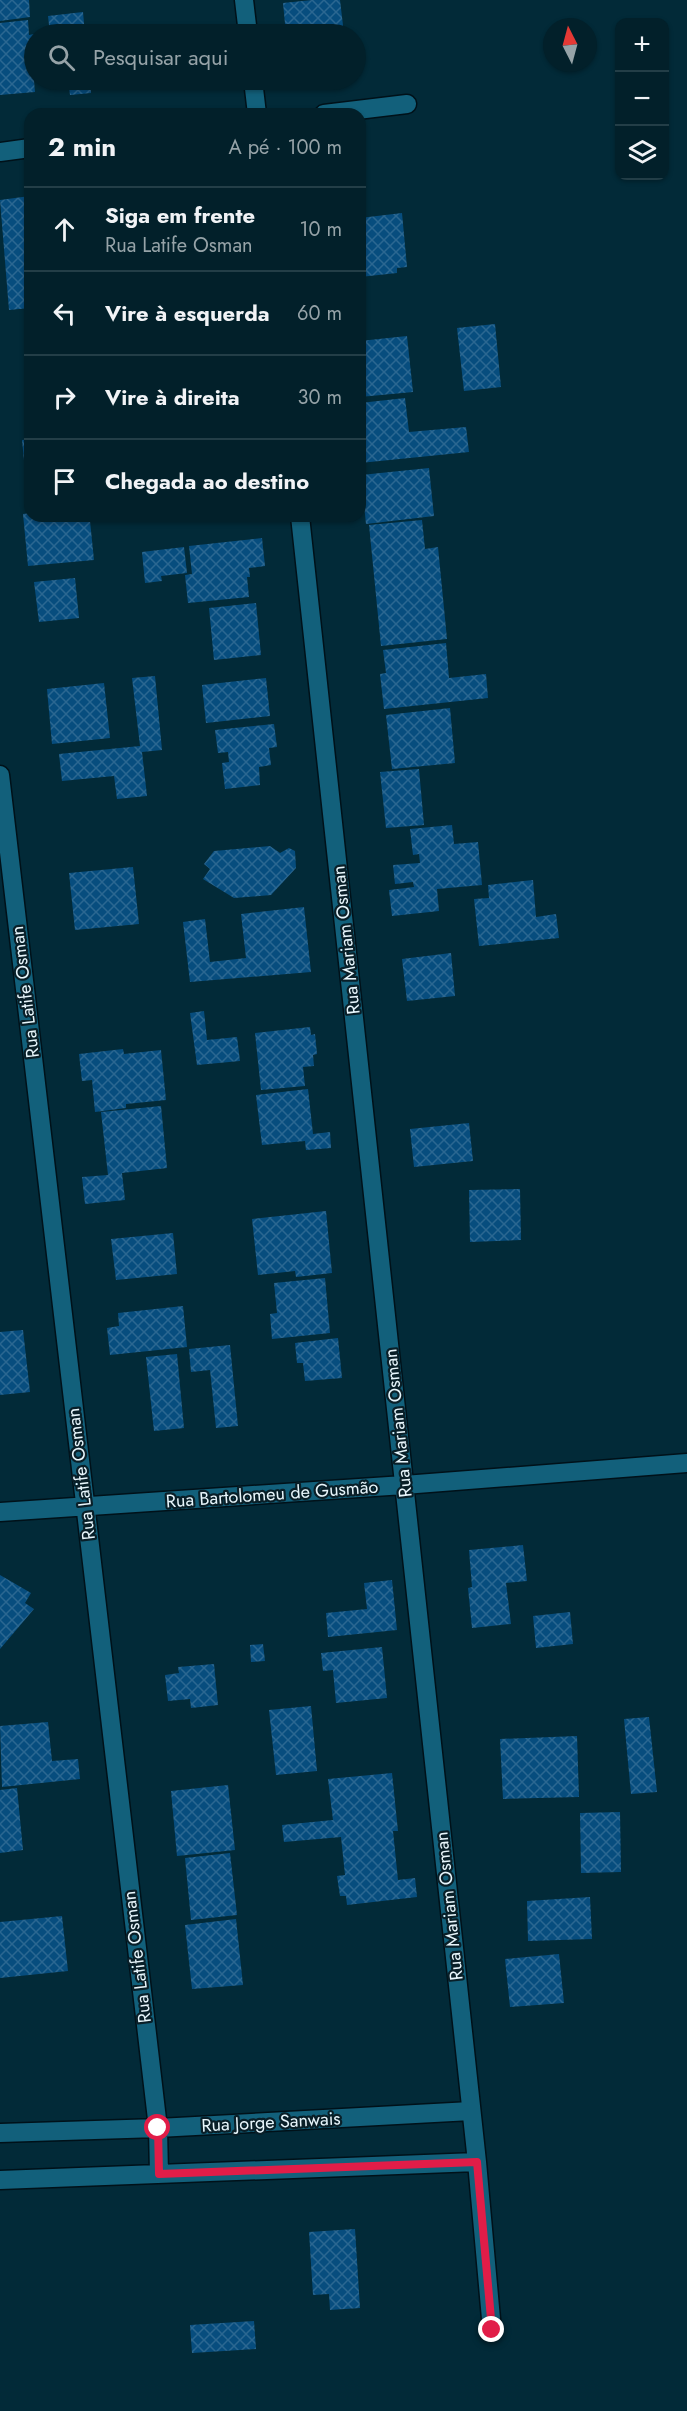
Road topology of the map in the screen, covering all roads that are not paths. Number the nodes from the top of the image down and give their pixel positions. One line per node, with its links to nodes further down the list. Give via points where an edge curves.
1 (244, 0): 2 (street)
2 (247, 24)
3 (254, 90): 5 (street)
4 (407, 104): 6 (street)
5 (256, 108)
6 (366, 109)
7 (24, 149): 8 (street)
8 (0, 152)
9 (301, 522): 12 (street, Rua Mariam Osman)
10 (0, 775): 13 (street, Rua Latife Osman)
11 (687, 1463): 12 (street, Rua Bartolomeu de Gusmão)
12 (404, 1485): 13 (street, Rua Bartolomeu de Gusmão); 15 (street, Rua Mariam Osman)
13 (84, 1507): 14 (street, Rua Bartolomeu de Gusmão); 16 (street, Rua Latife Osman)
14 (0, 1512)
15 (471, 2110): 16 (street, Rua Jorge Sanwais); 18 (street, Rua Mariam Osman)
16 (158, 2128): 17 (street, Rua Jorge Sanwais); 19 (street, Rua Latife Osman)
17 (0, 2133)
18 (477, 2162): 19 (street); 21 (street, Rua Mariam Osman)
19 (159, 2174): 20 (street)
20 (0, 2180)
21 (492, 2330)

